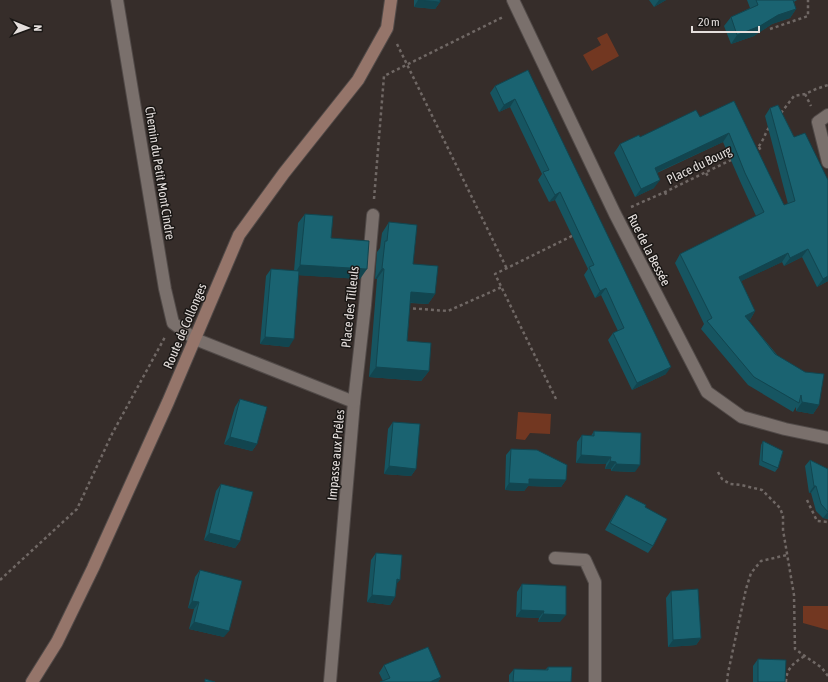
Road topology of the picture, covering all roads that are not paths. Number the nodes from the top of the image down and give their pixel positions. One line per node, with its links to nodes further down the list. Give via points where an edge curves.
1 (117, 0): 7 (street, Chemin du Petit Mont Cindre, via 165,289 173,323)
2 (391, 0): 7 (main road, Route de Collonges, via 387,28 358,80 284,173 239,235)
3 (513, 0): 9 (street, Rue de la Bessée, via 616,214 707,392 742,417)
4 (828, 115): 5 (street, via 818,122)
5 (828, 162)
6 (373, 215): 8 (street, Place des Tilleuls)
7 (195, 339): 8 (street, Impasse aux Prêles); 11 (main road, Route de Collonges, via 93,568 57,642)
8 (354, 402): 12 (street, Impasse aux Prêles)
9 (828, 438)
10 (555, 558): 13 (street, via 585,560 595,582)
11 (32, 682)
12 (330, 682)
13 (595, 682)

